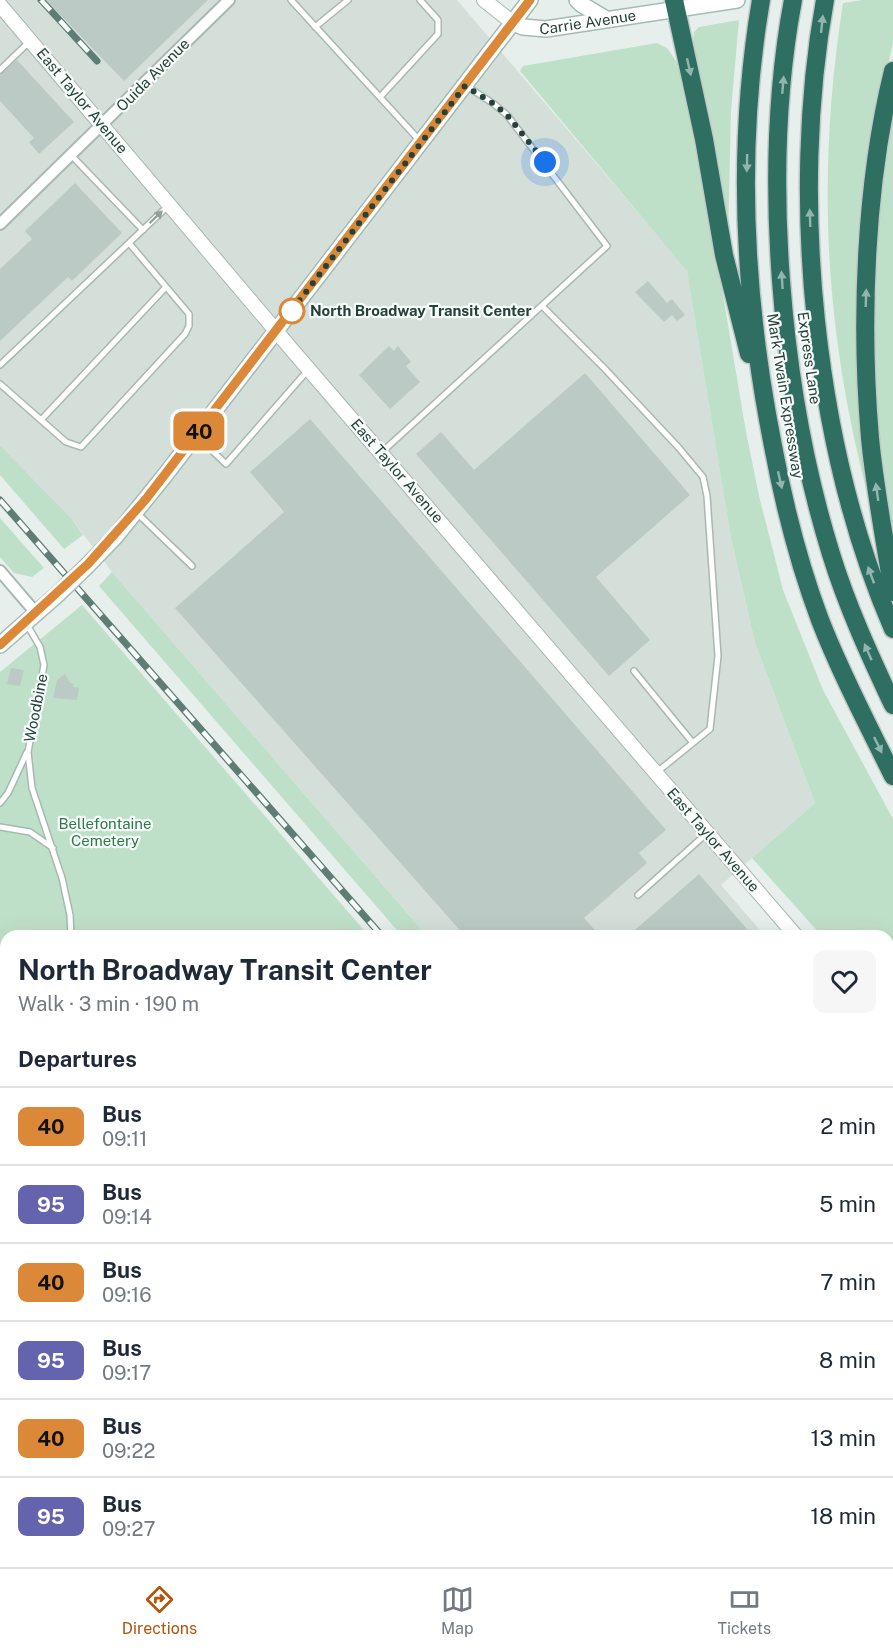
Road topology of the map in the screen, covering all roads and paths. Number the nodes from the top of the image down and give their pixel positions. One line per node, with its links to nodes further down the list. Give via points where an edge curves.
1 (229, 0): 22 (street, Ouida Avenue)
2 (291, 0): 16 (lane)
3 (348, 0): 16 (lane)
4 (420, 0): 21 (lane, via 438,20 438,34)
5 (484, 0): 15 (street, Carrie Avenue)
6 (530, 0): 15 (main road)
7 (577, 0): 14 (main road)
8 (737, 0): 13 (main road, Carrie Avenue)
9 (761, 0): 36 (highway, Mark Twain Expressway, one-way to 36, via 748,120 747,221 754,322)
10 (793, 0): 47 (highway, Express Lane, one-way to 10, via 866,648 831,553 807,455 789,356 780,256 779,155 785,55)
11 (825, 0): 44 (highway, one-way to 11, via 850,508 830,411 816,312 810,161)
12 (0, 5): 17 (street, East Taylor Avenue)
13 (675, 5): 14 (main road, Carrie Avenue); 36 (highway, one-way to 36, via 724,255)
14 (606, 19): 15 (main road, Carrie Avenue, via 546,30)
15 (513, 23): 20 (main road)
16 (315, 27): 21 (lane)
17 (30, 41): 18 (lane); 22 (street, East Taylor Avenue)
18 (0, 69)
19 (893, 71): 42 (highway, one-way to 19, via 870,441 865,357 872,201 882,120)
20 (465, 86): 23 (main road); 30 (lane, via 507,115 607,246)
21 (381, 96): 23 (lane)
22 (102, 125): 24 (street, Ouida Avenue); 25 (street, East Taylor Avenue)
23 (421, 143): 31 (main road)
24 (71, 155): 26 (street, Ouida Avenue); 27 (lane)
25 (169, 205): 27 (lane, one-way to 25); 31 (street, East Taylor Avenue)
26 (0, 224)
27 (143, 230): 28 (lane)
28 (129, 243): 29 (lane); 32 (lane)
29 (166, 288): 35 (lane); 35 (lane, via 189,314 185,334 81,447 66,442)
30 (542, 306): 38 (lane); 48 (lane, via 703,477 718,657 710,729)
31 (276, 331): 33 (street, East Taylor Avenue); 37 (main road)
32 (0, 365)
33 (309, 369): 37 (lane, via 226,464); 38 (street, East Taylor Avenue)
34 (0, 384): 35 (lane)
35 (41, 420)
36 (768, 422): 51 (highway, Mark Twain Expressway, one-way to 51, via 789,521 820,620)
37 (196, 435): 39 (main road)
38 (381, 453): 50 (street, East Taylor Avenue)
39 (135, 512): 40 (lane); 43 (main road, bridge, via 88,564)
40 (192, 566)
41 (0, 571): 43 (street)
42 (893, 592)
43 (31, 617): 45 (main road); 49 (lane, Woodbine, via 44,665)
44 (893, 629)
45 (0, 645)
46 (634, 671): 48 (lane)
47 (893, 705)
48 (693, 743): 50 (lane)
49 (28, 752): 52 (lane); 55 (lane, Woodbine, via 32,788)
50 (656, 773): 54 (street, East Taylor Avenue)
51 (893, 776)
52 (0, 804)
53 (0, 827): 55 (lane, via 30,832)
54 (707, 833): 56 (lane); 58 (street, East Taylor Avenue)
55 (53, 848): 57 (lane, Woodbine)
56 (638, 895)
57 (71, 930)
58 (791, 930)
59 (0, 1097): 60 (street)
60 (0, 1119)

